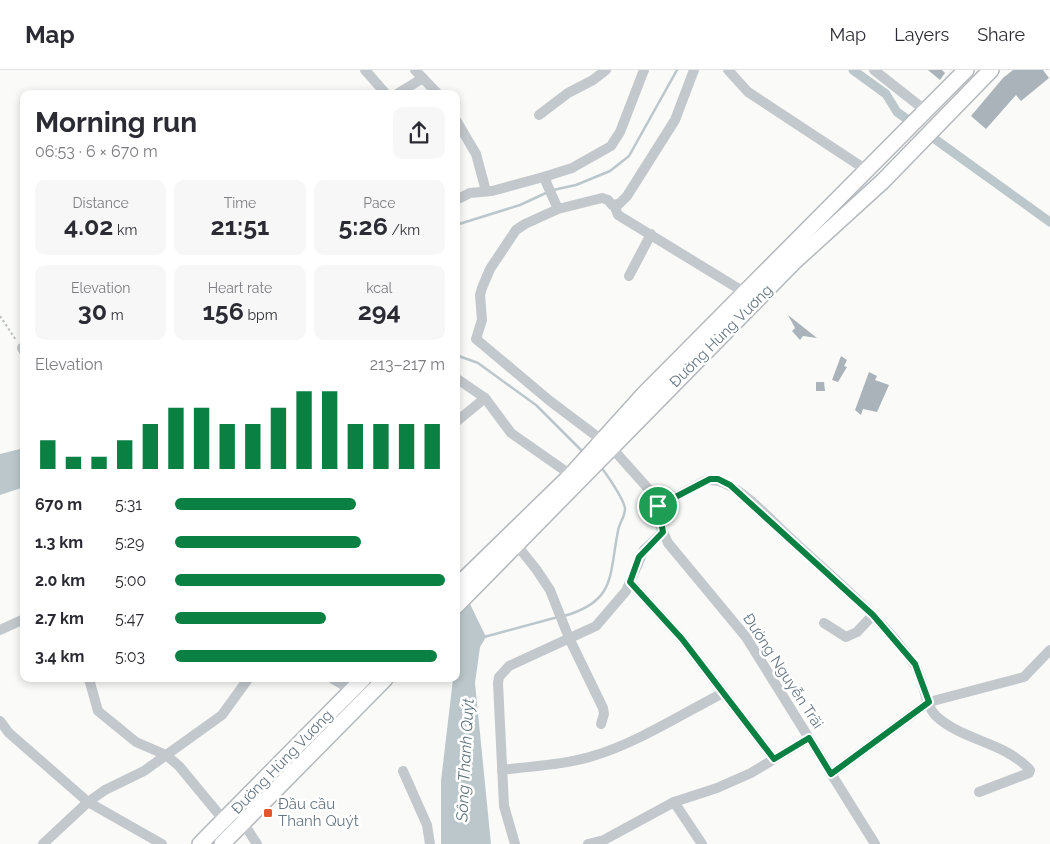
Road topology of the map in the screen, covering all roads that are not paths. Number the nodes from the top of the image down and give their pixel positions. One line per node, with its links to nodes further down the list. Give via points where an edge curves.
1 (367, 70): 11 (street)
2 (415, 70): 10 (street)
3 (606, 70): 15 (street)
4 (644, 70): 18 (street, via 620,132 611,146 572,168)
5 (694, 70): 21 (street, via 674,120 627,196)
6 (728, 70): 17 (street, via 748,92)
7 (874, 70): 14 (street)
8 (966, 70): 14 (highway, Đường Hùng Vương)
9 (991, 70): 29 (highway, Đường Hùng Vương, via 882,181)
10 (423, 78): 12 (street); 13 (street)
11 (383, 90)
12 (404, 90)
13 (434, 90)
14 (926, 111): 17 (highway, Đường Hùng Vương)
15 (539, 115)
16 (460, 127): 19 (street, via 476,154)
17 (868, 171): 25 (highway, Đường Hùng Vương)
18 (547, 176): 19 (street); 22 (street, via 546,182)
19 (486, 191): 20 (street)
20 (460, 198)
21 (614, 206): 22 (street, via 602,198); 23 (street, via 618,215)
22 (558, 209): 29 (street, Đường Nguyễn Trãi, via 520,226 490,269 480,295 482,320 476,339)
23 (651, 234): 24 (street); 25 (street)
24 (628, 276)
25 (744, 292): 29 (highway, Đường Hùng Vương)
26 (460, 381): 27 (street)
27 (485, 398): 28 (street); 30 (street, via 511,433)
28 (460, 419)
29 (603, 444): 30 (highway, Đường Hùng Vương); 31 (street, Đường Nguyễn Trãi, via 649,489)
30 (579, 471): 33 (highway, Đường Hùng Vương); 34 (highway, Đường Hùng Vương)
31 (658, 506): 32 (street, Đường Nguyễn Trãi); 38 (street, via 710,479 730,485)
32 (663, 532): 35 (street, via 639,557); 54 (street, Đường Nguyễn Trãi, via 668,543 746,637)
33 (516, 544): 34 (highway, Đường Hùng Vương); 42 (street, via 543,578)
34 (491, 561): 36 (highway, Đường Hùng Vương); 37 (highway, Đường Hùng Vương)
35 (630, 582): 42 (street, via 618,602 596,626); 50 (street, via 682,639)
36 (460, 584)
37 (460, 601)
38 (873, 615): 40 (street, via 857,632 846,637); 51 (street, via 915,664)
39 (20, 621): 41 (street)
40 (824, 623)
41 (0, 630)
42 (569, 638): 53 (street, via 603,708); 57 (street, via 508,666 499,677)
43 (1050, 650): 51 (street, via 1024,676)
44 (90, 682): 55 (street, via 98,711 136,742)
45 (246, 682): 55 (street, via 222,715)
46 (338, 682): 49 (street)
47 (361, 682): 49 (highway, Đường Hùng Vương)
48 (382, 682): 63 (highway, Đường Hùng Vương)
49 (352, 690): 63 (highway, Đường Hùng Vương)
50 (723, 693): 56 (street); 57 (street, via 593,756)
51 (929, 702): 59 (street); 60 (street, via 932,711 949,728 985,741 1030,770)
52 (0, 722): 61 (street)
53 (601, 724)
54 (809, 738): 56 (street); 59 (street, Đường Nguyễn Trãi)
55 (166, 755): 61 (street); 63 (street)
56 (774, 759): 62 (street, via 717,788)
57 (502, 770): 70 (street, via 504,806)
58 (403, 771): 69 (street, via 428,825)
59 (831, 774): 73 (street, Đường Nguyễn Trãi)
60 (979, 792)
61 (88, 802): 64 (street); 65 (street)
62 (674, 802): 71 (street, via 604,840); 72 (street)
63 (234, 821): 66 (highway, Đường Hùng Vương); 67 (highway, Đường Hùng Vương); 68 (street)
64 (50, 842)
65 (162, 844)
66 (200, 844)
67 (222, 844)
68 (257, 844)
69 (430, 844)
70 (515, 844)
71 (588, 844)
72 (702, 844)
73 (875, 844)

